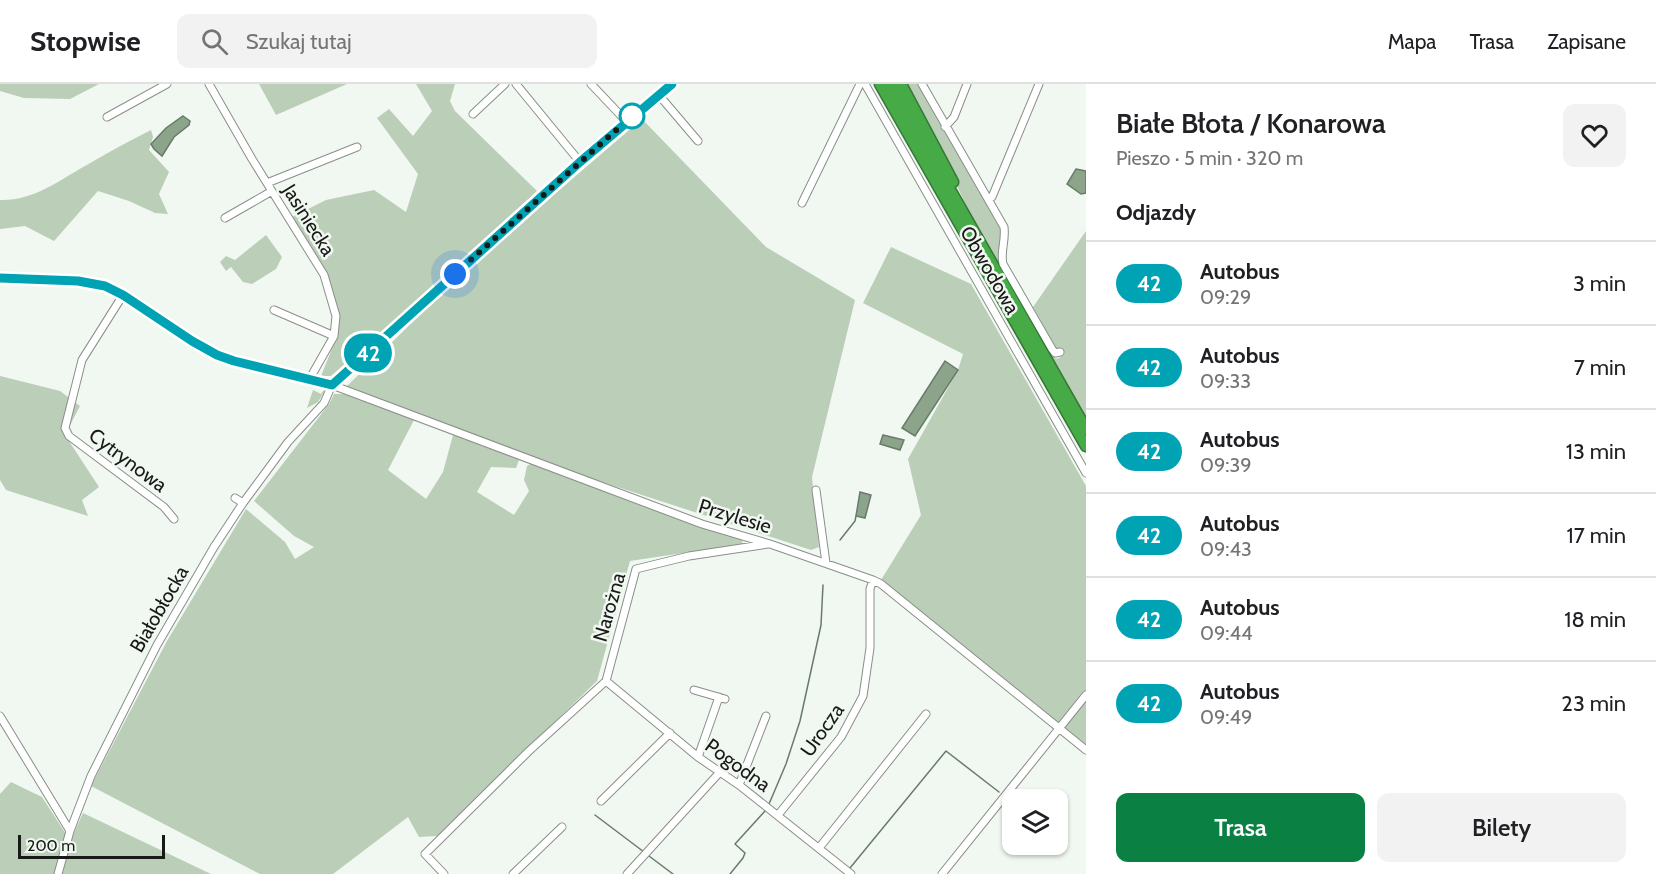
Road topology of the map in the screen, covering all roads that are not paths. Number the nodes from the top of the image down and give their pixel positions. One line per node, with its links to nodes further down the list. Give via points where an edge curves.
1 (168, 84): 17 (street)
2 (209, 84): 23 (street, Jasiniecka)
3 (505, 84): 16 (street)
4 (516, 84): 22 (street)
5 (591, 84): 18 (street)
6 (672, 84): 15 (street, Białobłocka)
7 (860, 84): 26 (street)
8 (865, 84): 38 (street, Obwodowa)
9 (880, 84): 37 (highway)
10 (890, 84): 28 (highway)
11 (901, 84): 28 (highway, via 946,166)
12 (922, 84): 19 (street)
13 (967, 84): 19 (street, via 954,117)
14 (1037, 85): 25 (street)
15 (658, 94): 18 (street, Białobłocka); 20 (street)
16 (473, 114)
17 (107, 117)
18 (626, 121): 22 (street, Białobłocka)
19 (945, 127): 25 (street)
20 (698, 141)
21 (357, 147): 23 (street)
22 (580, 162): 35 (street, Białobłocka)
23 (267, 183): 24 (street, Jasiniecka)
24 (272, 191): 27 (street); 32 (street, Jasiniecka, via 324,274 336,316)
25 (988, 199): 33 (street, via 1004,227 1003,264 1052,349)
26 (802, 203)
27 (225, 218)
28 (970, 224): 36 (highway)
29 (0, 278): 30 (street, Przylesie, via 89,282)
30 (123, 295): 34 (street, Przylesie, via 217,355); 42 (street, Cytrynowa, via 82,360 65,428 69,436 164,507)
31 (274, 310): 32 (street)
32 (334, 336): 34 (street)
33 (1060, 352)
34 (309, 380): 35 (street, Przylesie)
35 (332, 385): 41 (street, Białobłocka, via 324,403 288,442); 43 (street, Przylesie, via 702,524)
36 (1086, 429)
37 (1086, 446)
38 (1086, 473)
39 (816, 490): 44 (street)
40 (235, 498): 41 (street)
41 (243, 503): 61 (street, Białobłocka, via 164,626 126,698 95,760)
42 (174, 519)
43 (770, 544): 44 (street, Przylesie); 46 (street, Narożna, via 689,556 636,569)
44 (826, 563): 45 (street, Przylesie)
45 (873, 580): 52 (street, Przylesie); 59 (street, Urocza, via 863,696 842,737)
46 (606, 681): 53 (street, Pogodna); 64 (street, via 425,854)
47 (694, 690): 55 (street, via 722,698)
48 (1086, 695): 52 (street)
49 (926, 714): 62 (street)
50 (0, 716): 61 (street)
51 (766, 716): 57 (street)
52 (1058, 730): 54 (street, Przylesie); 68 (street)
53 (670, 733): 55 (street, Pogodna); 58 (street)
54 (1086, 750)
55 (698, 757): 56 (street, Pogodna)
56 (720, 772): 57 (street, Pogodna); 66 (street)
57 (740, 785): 59 (street, Pogodna)
58 (601, 801)
59 (778, 815): 62 (street, Pogodna)
60 (562, 827): 65 (street)
61 (70, 831): 63 (street, Białobłocka)
62 (819, 848): 67 (street, Pogodna)
63 (57, 874)
64 (444, 874)
65 (513, 874)
66 (627, 874)
67 (851, 874)
68 (942, 874)

